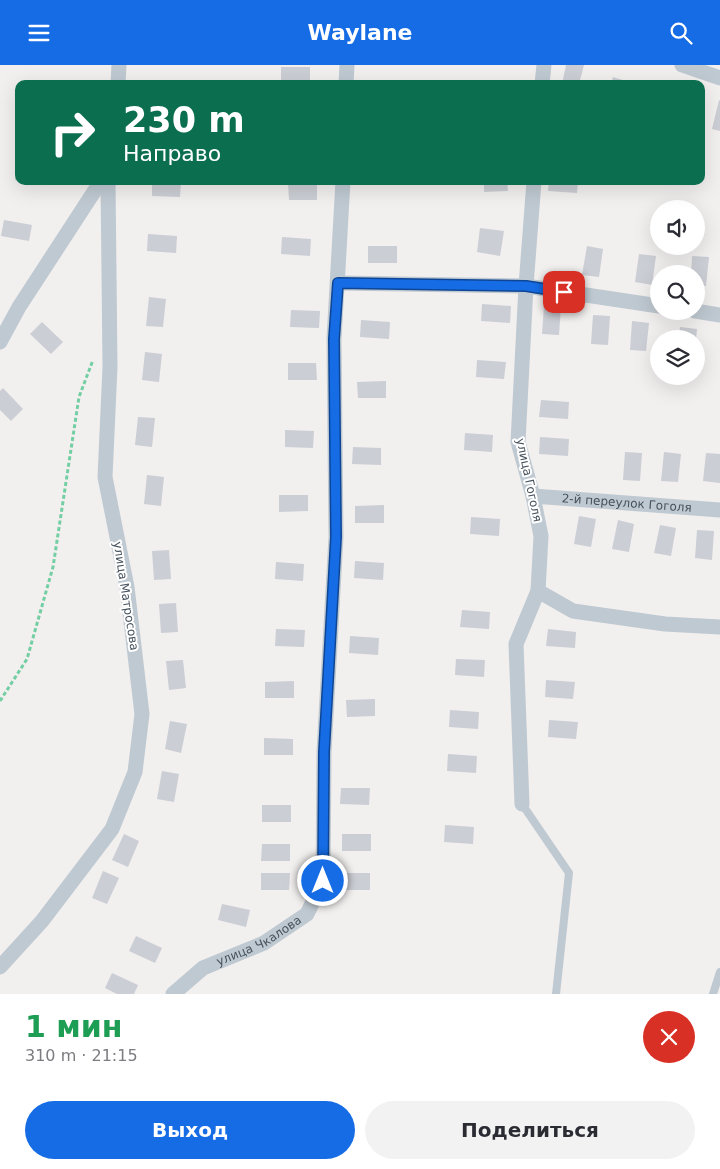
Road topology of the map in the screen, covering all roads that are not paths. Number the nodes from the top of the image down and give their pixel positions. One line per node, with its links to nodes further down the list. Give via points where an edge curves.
1 (119, 65): 6 (street)
2 (347, 65): 7 (street)
3 (544, 65): 8 (street)
4 (682, 65): 5 (street)
5 (720, 78)
6 (118, 80)
7 (346, 80)
8 (542, 80)
9 (98, 185): 18 (street)
10 (108, 185): 24 (street, улица Матросова, via 110,367 105,477 127,587 142,714 135,772 112,829 42,921)
11 (343, 185): 13 (street, улица Чкалова)
12 (534, 185): 14 (street, улица Гоголя)
13 (338, 283): 14 (street); 26 (street, улица Чкалова, via 334,339 336,537 324,752 323,881 307,914 264,943 203,968)
14 (526, 286): 15 (street); 19 (street, улица Гоголя, via 518,441)
15 (650, 305)
16 (705, 313): 17 (street)
17 (720, 315)
18 (0, 342)
19 (534, 496): 20 (street, 2-й переулок Гоголя); 21 (street, улица Гоголя, via 541,536)
20 (720, 510)
21 (538, 591): 22 (street, via 574,611 665,624); 23 (street, улица Гоголя, via 516,644)
22 (720, 627)
23 (522, 804): 27 (lane, via 569,873)
24 (0, 967)
25 (720, 972): 28 (lane)
26 (173, 994)
27 (556, 994)
28 (713, 994)

